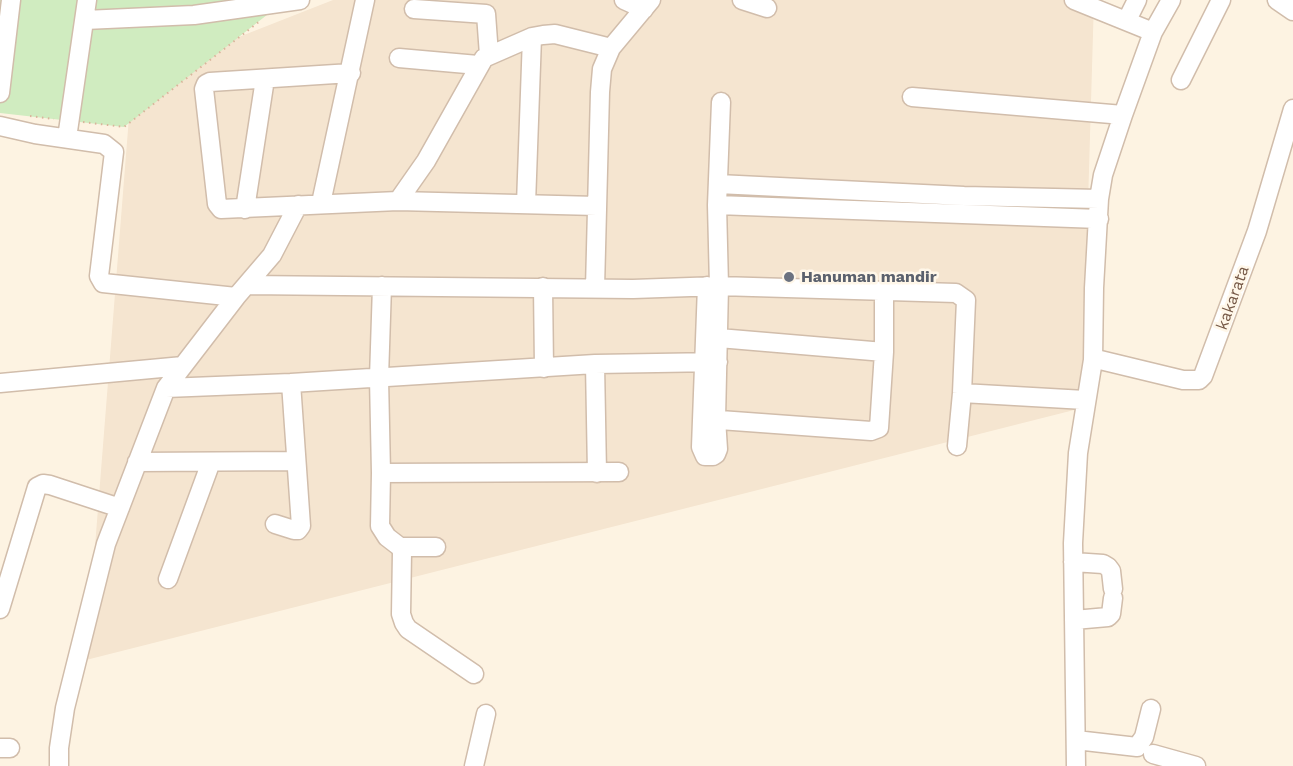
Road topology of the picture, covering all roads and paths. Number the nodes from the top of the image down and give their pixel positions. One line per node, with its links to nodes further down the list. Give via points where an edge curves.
1 (11, 0): 27 (street)
2 (87, 0): 17 (street)
3 (300, 0): 17 (street, via 194,15)
4 (365, 0): 24 (street)
5 (624, 0): 12 (street)
6 (741, 0): 13 (street)
7 (1074, 0): 18 (street)
8 (1137, 0): 18 (street)
9 (1171, 0): 19 (street)
10 (1221, 0): 26 (street)
11 (1277, 0): 15 (street)
12 (647, 4): 21 (street)
13 (767, 8)
14 (414, 9): 23 (street, via 486,14)
15 (1293, 11)
16 (268, 14): 34 (path, via 124,127)
17 (84, 20): 36 (street)
18 (1127, 20): 19 (street)
19 (1153, 32): 31 (street)
20 (532, 37): 21 (street, via 555,34); 23 (street); 41 (street)
21 (611, 48): 44 (street, via 602,69)
22 (399, 58): 23 (street)
23 (483, 60): 39 (street)
24 (351, 73): 25 (street); 40 (street)
25 (265, 79): 45 (street); 45 (street, via 210,82 204,89 217,204 220,209)
26 (1181, 80)
27 (0, 93)
28 (912, 98): 31 (street)
29 (721, 102): 37 (street)
30 (1293, 109): 55 (street, kakarata, via 1257,231 1203,375 1199,380 1183,380)
31 (1123, 115): 38 (street)
32 (22, 116): 33 (path)
33 (56, 119)
34 (79, 122)
35 (0, 126): 36 (street)
36 (67, 138): 51 (street, via 104,144 114,152 100,281 107,285)
37 (718, 184): 38 (street); 42 (street)
38 (1099, 199): 46 (street)
39 (398, 201): 40 (street); 41 (street)
40 (321, 203): 43 (street)
41 (526, 204): 44 (street)
42 (717, 205): 46 (street); 48 (street)
43 (298, 206): 45 (street); 51 (street, via 272,255)
44 (597, 206): 50 (street)
45 (245, 209)
46 (1099, 219): 55 (street)
47 (382, 286): 49 (street); 51 (street); 60 (street)
48 (713, 286): 50 (street); 52 (street); 53 (street)
49 (543, 287): 50 (street); 59 (street)
50 (595, 288)
51 (242, 291): 58 (street)
52 (884, 291): 54 (street); 64 (street, via 963,296 966,300)
53 (711, 337): 54 (street); 56 (street)
54 (884, 352): 56 (street, via 880,423 876,430 709,419)
55 (1093, 360): 65 (street)
56 (710, 362): 57 (street)
57 (595, 364): 59 (street); 72 (street)
58 (183, 366): 61 (street); 63 (street)
59 (544, 368): 60 (street)
60 (379, 378): 62 (street); 71 (street)
61 (0, 383)
62 (291, 383): 63 (street); 67 (street)
63 (166, 388): 68 (street)
64 (962, 393): 65 (street); 66 (street)
65 (1085, 400): 77 (street, via 1078,453)
66 (957, 446)
67 (295, 461): 69 (street); 74 (street, via 300,529)
68 (137, 462): 69 (street); 73 (street)
69 (211, 462): 78 (street)
70 (619, 472): 72 (street)
71 (381, 473): 72 (street); 75 (street, via 380,526)
72 (597, 473)
73 (120, 508): 79 (street, via 50,485 37,487); 86 (street, via 106,544 65,708)
74 (275, 524)
75 (400, 547): 76 (street); 81 (street, via 404,623)
76 (436, 547)
77 (1073, 562): 80 (street); 80 (street, via 1108,567 1113,593 1108,617)
78 (168, 579)
79 (0, 609)
80 (1074, 620): 84 (street)
81 (474, 674)
82 (1151, 709): 84 (street, via 1144,737 1137,747)
83 (486, 714): 87 (street)
84 (1076, 740): 88 (street)
85 (1153, 754): 89 (street)
86 (59, 766)
87 (474, 766)
88 (1076, 766)
89 (1196, 766)

